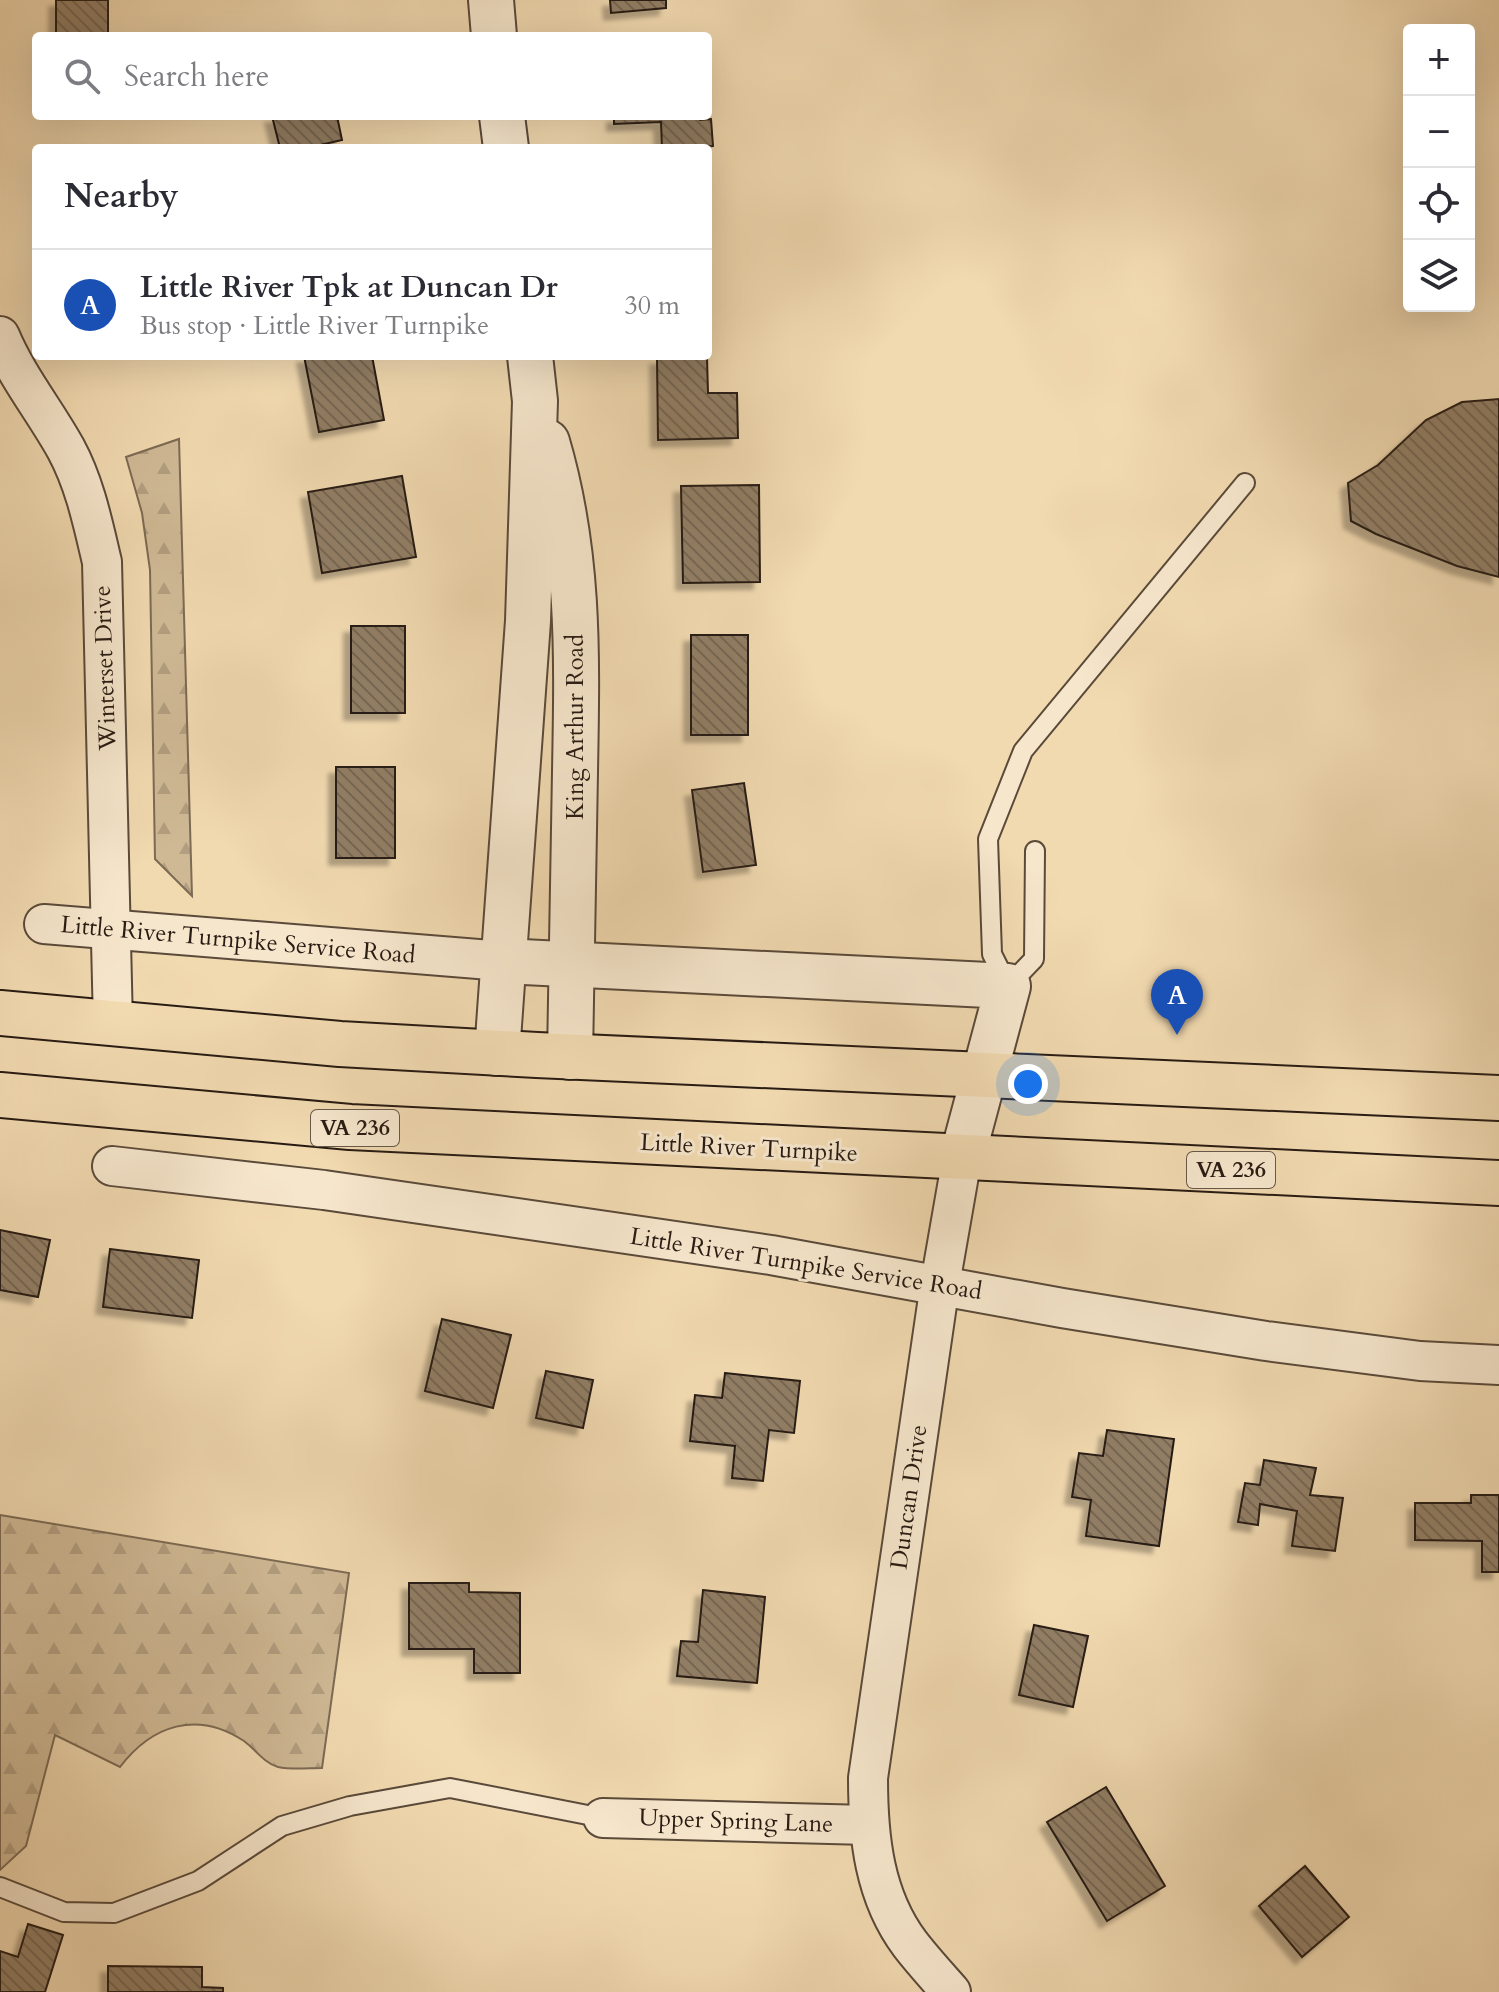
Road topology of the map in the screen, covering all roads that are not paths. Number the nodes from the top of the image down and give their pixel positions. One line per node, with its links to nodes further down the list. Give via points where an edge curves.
1 (491, 0): 2 (street)
2 (494, 32)
3 (502, 120): 4 (street)
4 (506, 144)
5 (0, 336): 11 (street, Winterset Drive, via 10,361 68,452 90,508 102,562)
6 (530, 360): 7 (street, King Arthur Road)
7 (535, 401): 12 (street, King Arthur Road, via 528,621); 13 (street, King Arthur Road, via 561,490 574,579)
8 (1245, 483): 14 (lane, via 1023,751 988,839 992,954)
9 (1035, 851): 14 (lane, via 1034,959)
10 (44, 924): 11 (street, Little River Turnpike Service Road)
11 (112, 930): 12 (street, Little River Turnpike Service Road); 16 (street, Winterset Drive)
12 (503, 961): 13 (street, Little River Turnpike Service Road); 17 (street, King Arthur Road)
13 (572, 964): 14 (street, Little River Turnpike Service Road); 18 (street, King Arthur Road)
14 (1008, 986): 19 (street, Duncan Drive)
15 (0, 1013): 16 (main road)
16 (113, 1025): 17 (main road)
17 (497, 1053): 18 (main road)
18 (570, 1057): 19 (main road)
19 (984, 1075): 21 (main road); 22 (street, Duncan Drive)
20 (0, 1095): 22 (main road, Little River Turnpike / VA 236, via 350,1127)
21 (1499, 1098)
22 (962, 1158): 24 (main road, Little River Turnpike / VA 236); 25 (street, Duncan Drive)
23 (112, 1166): 25 (street, Little River Turnpike Service Road, via 324,1190)
24 (1499, 1183)
25 (940, 1284): 26 (street, Little River Turnpike Service Road, via 1266,1341 1420,1361); 28 (street, Duncan Drive, via 868,1778)
26 (1499, 1365)
27 (603, 1818): 28 (street, Upper Spring Lane); 29 (lane, via 450,1788 350,1806 282,1826 198,1881 114,1913 64,1912)
28 (868, 1825): 30 (street, Duncan Drive, via 887,1903 908,1942)
29 (0, 1887)
30 (951, 1992)

